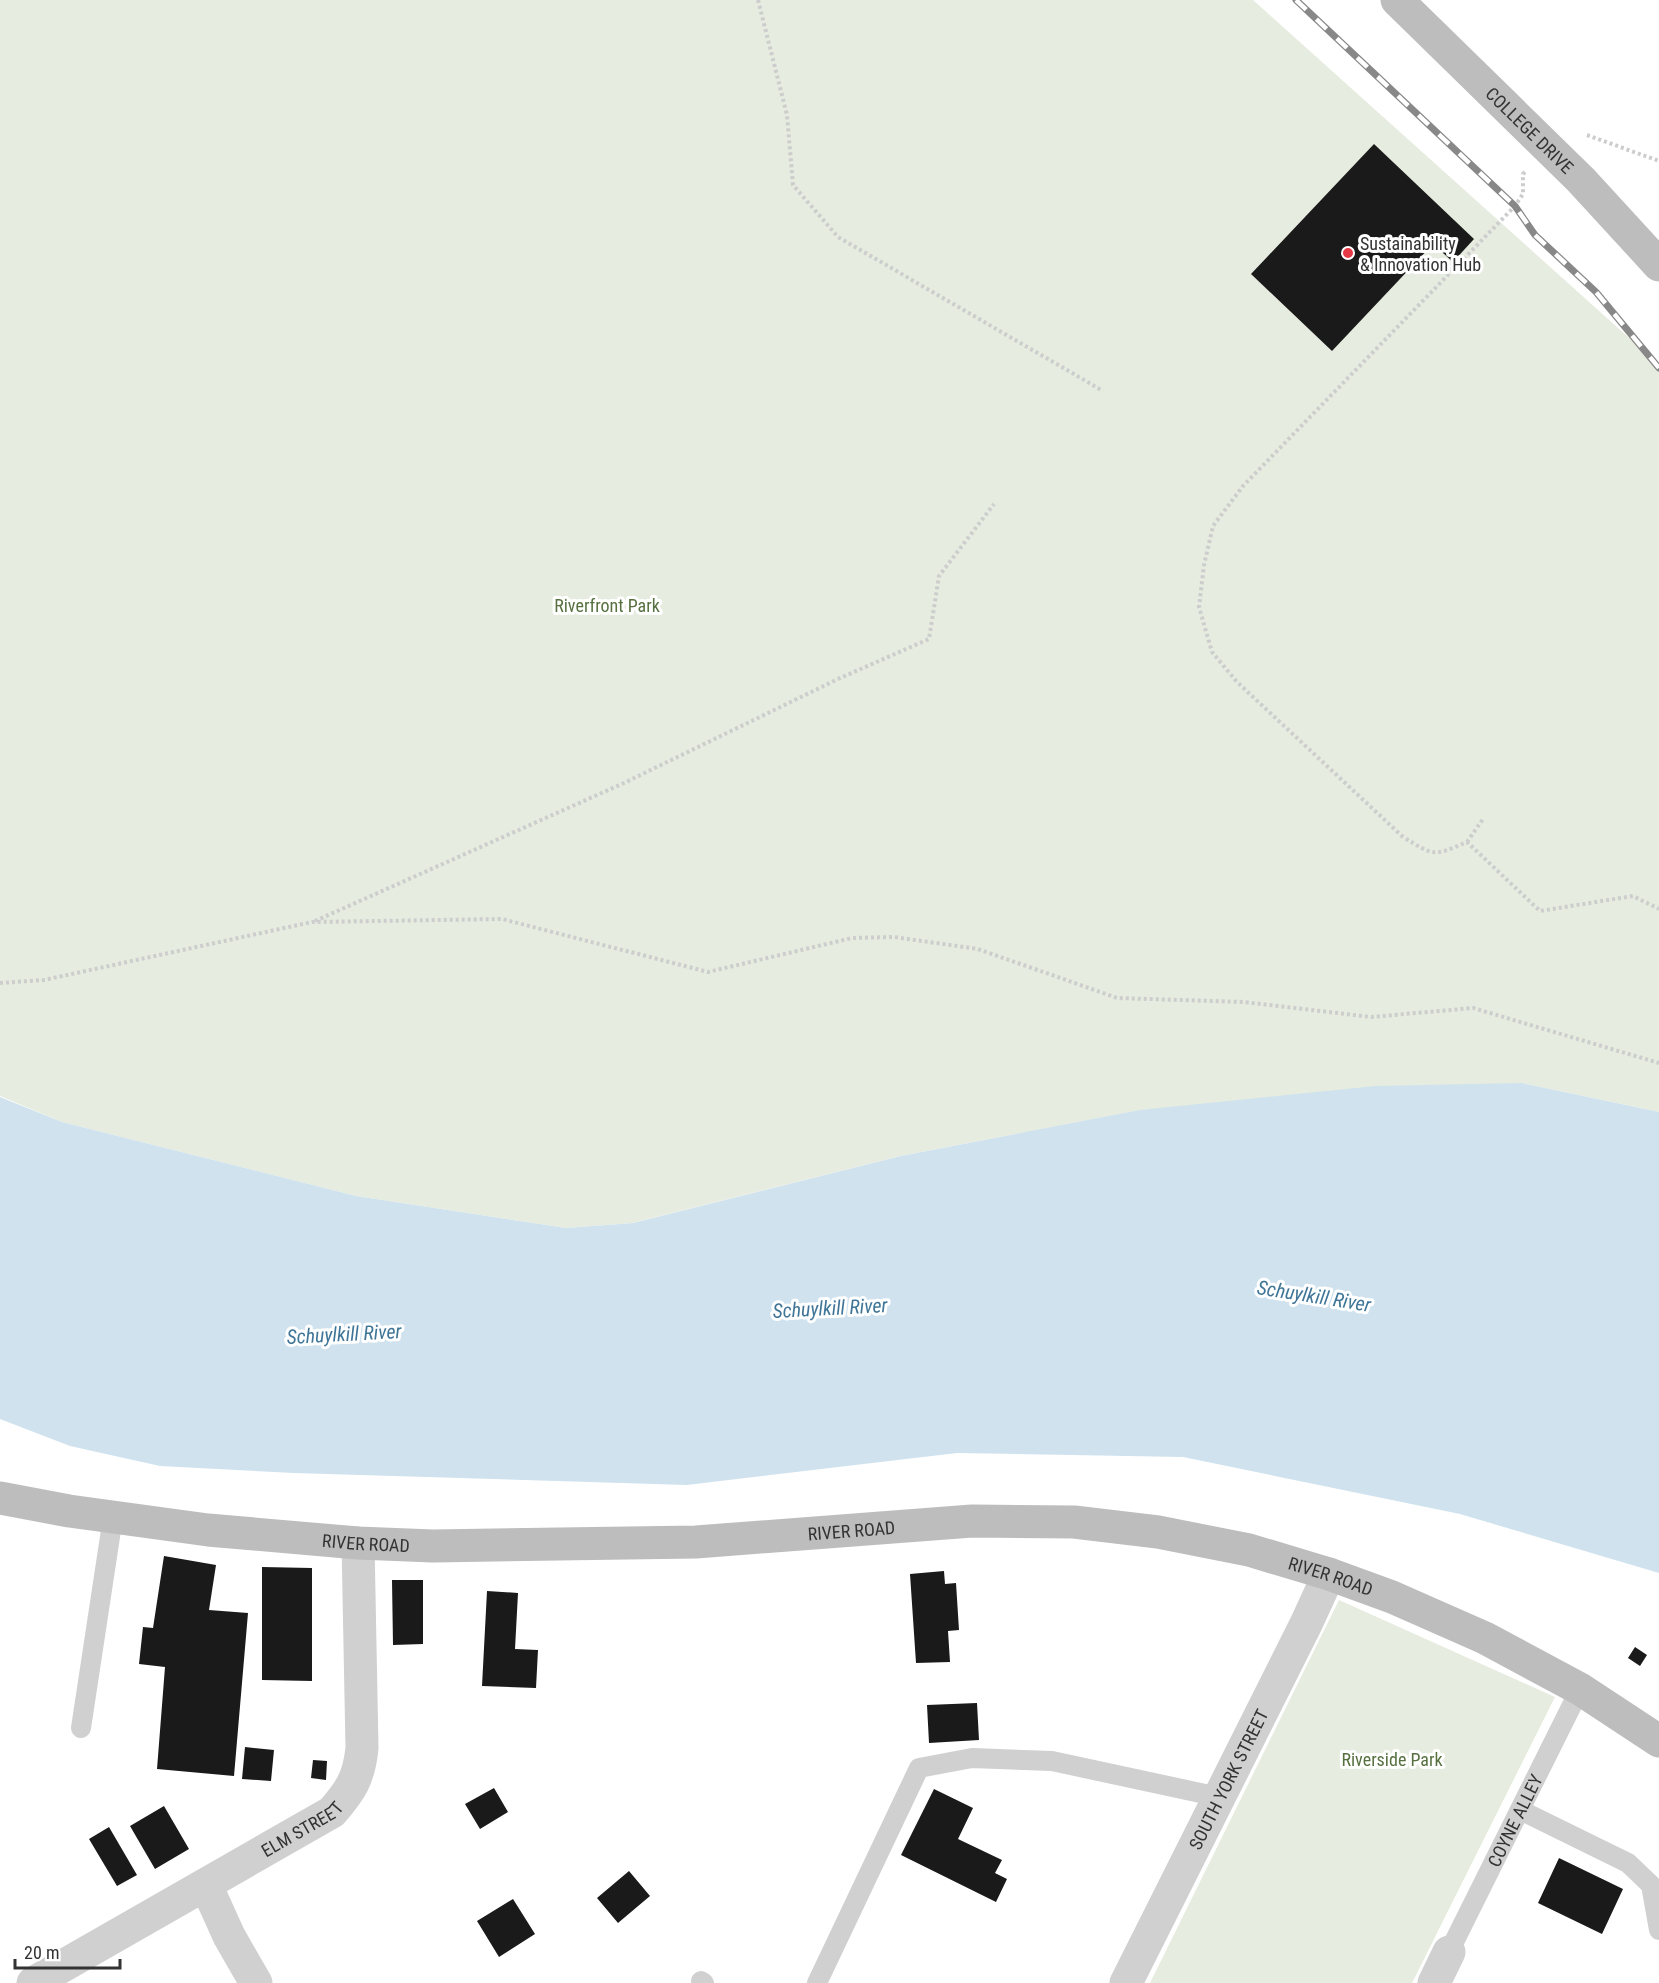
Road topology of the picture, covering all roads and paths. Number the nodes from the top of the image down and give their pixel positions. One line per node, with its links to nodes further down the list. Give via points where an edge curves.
1 (758, 0): 7 (path, via 787,115 793,185 838,237)
2 (1397, 0): 6 (street, COLLEGE DRIVE, via 1581,180)
3 (1577, 132): 4 (path)
4 (1659, 161)
5 (1528, 169): 10 (path, via 1523,174 1522,194 1515,206 1243,486 1213,526 1199,607 1212,652 1237,682 1403,837 1430,853 1444,852)
6 (1659, 265)
7 (1103, 391)
8 (994, 504): 12 (path, via 939,576 929,639 624,783)
9 (1483, 819): 10 (path)
10 (1467, 842): 11 (path, via 1540,911 1633,896)
11 (1659, 909)
12 (312, 922): 13 (path, via 44,980); 14 (path, via 502,919 708,972 852,938 894,937 978,948 1118,998 1244,1002 1371,1017 1473,1008)
13 (0, 983)
14 (1659, 1063)
15 (0, 1498): 16 (street, RIVER ROAD)
16 (113, 1517): 17 (street, RIVER ROAD); 20 (lane)
17 (358, 1543): 18 (street, RIVER ROAD, via 433,1546 696,1542 972,1521 1074,1522 1169,1534 1249,1550); 24 (street, ELM STREET, via 362,1748 352,1789 332,1812)
18 (1329, 1574): 19 (street, RIVER ROAD, via 1485,1638); 22 (street, SOUTH YORK STREET)
19 (1580, 1689): 21 (street, RIVER ROAD); 23 (lane, COYNE ALLEY)
20 (81, 1728)
21 (1659, 1741)
22 (1219, 1797): 29 (lane, via 1052,1761 972,1758 919,1768); 30 (street, SOUTH YORK STREET)
23 (1520, 1810): 25 (lane, via 1628,1863 1651,1885); 26 (lane, COYNE ALLEY)
24 (206, 1885): 27 (street, ELM STREET); 28 (street, via 228,1936)
25 (1659, 1930)
26 (1449, 1952): 31 (street)
27 (33, 1983)
28 (256, 1983)
29 (817, 1983)
30 (1126, 1983)
31 (1434, 1983)

